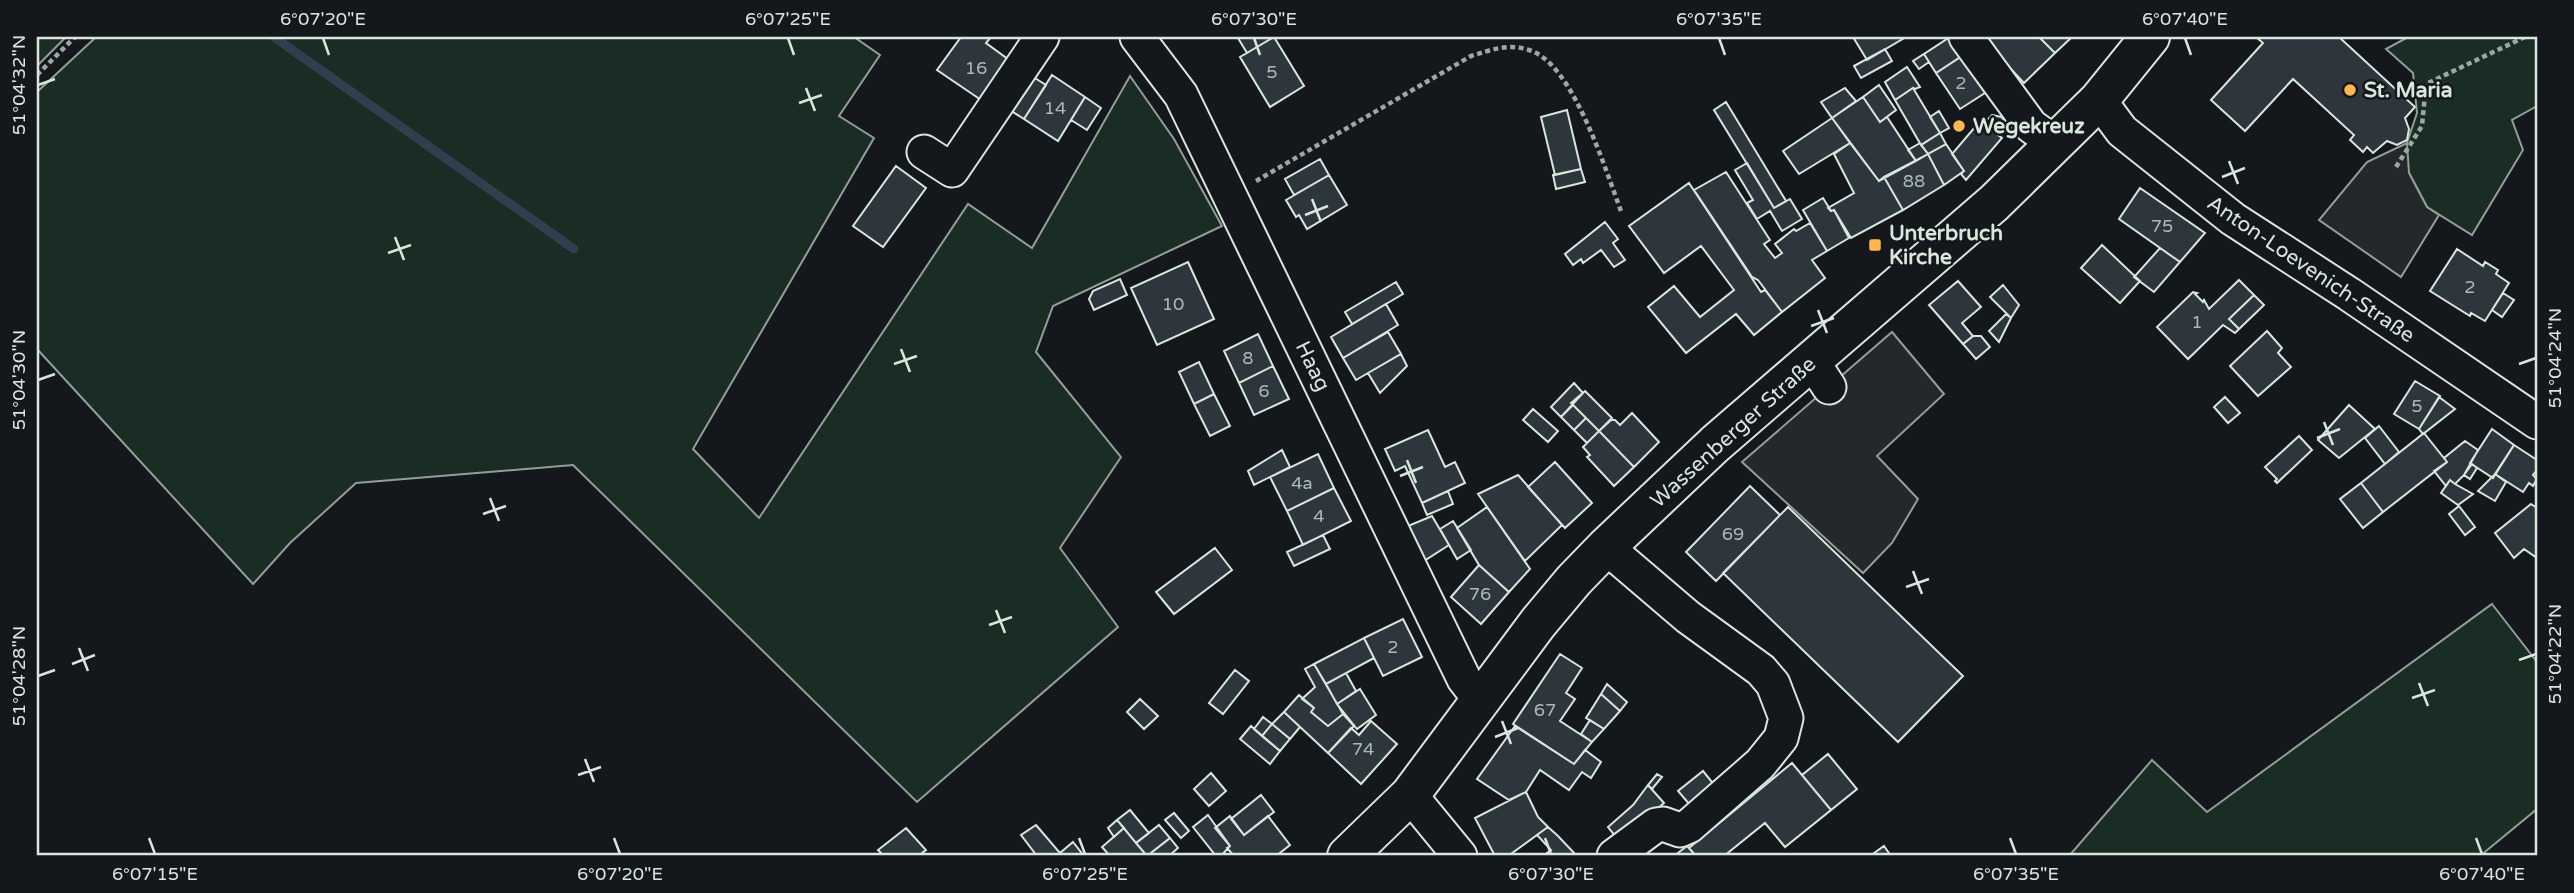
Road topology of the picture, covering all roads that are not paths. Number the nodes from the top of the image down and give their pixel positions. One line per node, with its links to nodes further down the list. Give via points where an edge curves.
1 (1042, 37): 7 (street, via 952,170)
2 (1137, 37): 10 (street, Haag, via 1181,94 1464,679)
3 (1966, 37): 6 (street, via 2031,126)
4 (2150, 37): 5 (main road, Wassenberger Straße)
5 (2099, 100): 6 (main road, Wassenberger Straße); 8 (street, Anton-Loevenich-Straße, via 2122,131 2233,219)
6 (2056, 144): 9 (main road, Wassenberger Straße, via 1820,374 1715,444)
7 (924, 152)
8 (2537, 422)
9 (1606, 547): 10 (main road, Wassenberger Straße, via 1538,623); 14 (street, via 1688,617 1760,670 1773,684 1786,718 1780,738 1760,764 1689,826 1680,830 1656,825)
10 (1481, 701): 11 (main road, Wassenberger Straße)
11 (1410, 794): 12 (main road, Wassenberger Straße); 13 (street)
12 (1347, 856)
13 (1460, 856)
14 (1614, 856)

